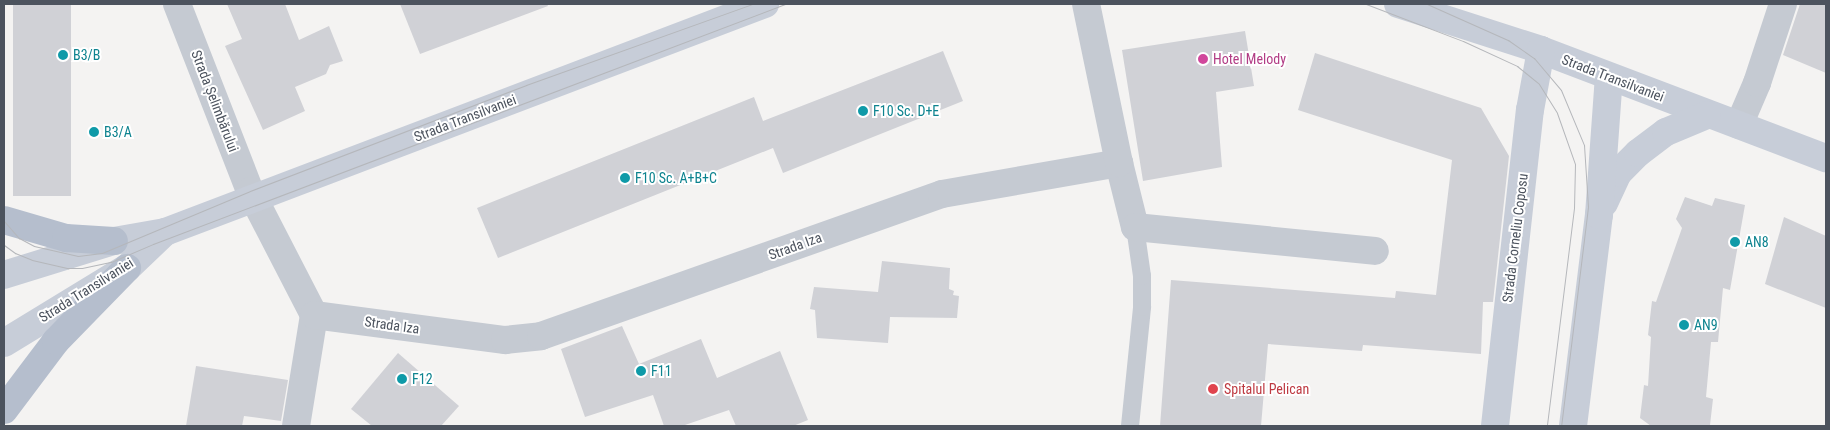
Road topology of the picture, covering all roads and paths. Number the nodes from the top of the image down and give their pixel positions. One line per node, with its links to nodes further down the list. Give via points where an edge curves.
1 (176, 4): 12 (street, Strada Șelimbărului)
2 (765, 4): 12 (main road, Strada Transilvaniei)
3 (1086, 4): 11 (street)
4 (1398, 4): 6 (main road, Strada Transilvaniei)
5 (1783, 4): 9 (street)
6 (1541, 50): 7 (main road, Strada Transilvaniei); 26 (main road, Strada Corneliu Coposu, via 1530,110)
7 (1609, 77): 8 (main road, Strada Transilvaniei); 13 (main road)
8 (1707, 115): 9 (main road, Strada Transilvaniei); 13 (main road, via 1666,132 1638,153 1618,173)
9 (1739, 125): 10 (main road, Strada Transilvaniei)
10 (1826, 158)
11 (1119, 163): 15 (street); 21 (street, Strada Iza, via 942,194 541,336 505,340)
12 (253, 199): 16 (main road, Strada Transilvaniei); 21 (street)
13 (1599, 215): 27 (main road)
14 (4, 220): 17 (main road, via 66,238)
15 (1135, 227): 18 (street); 25 (lane, via 1142,276 1142,307)
16 (165, 232): 17 (main road, Strada Transilvaniei); 19 (main road, Strada Transilvaniei)
17 (114, 241): 20 (main road, Strada Transilvaniei)
18 (1375, 251)
19 (127, 268): 22 (main road, Strada Transilvaniei); 23 (main road, via 56,341)
20 (4, 275)
21 (314, 315): 24 (street)
22 (4, 343)
23 (4, 410)
24 (296, 426)
25 (1130, 426)
26 (1495, 426)
27 (1574, 426)

